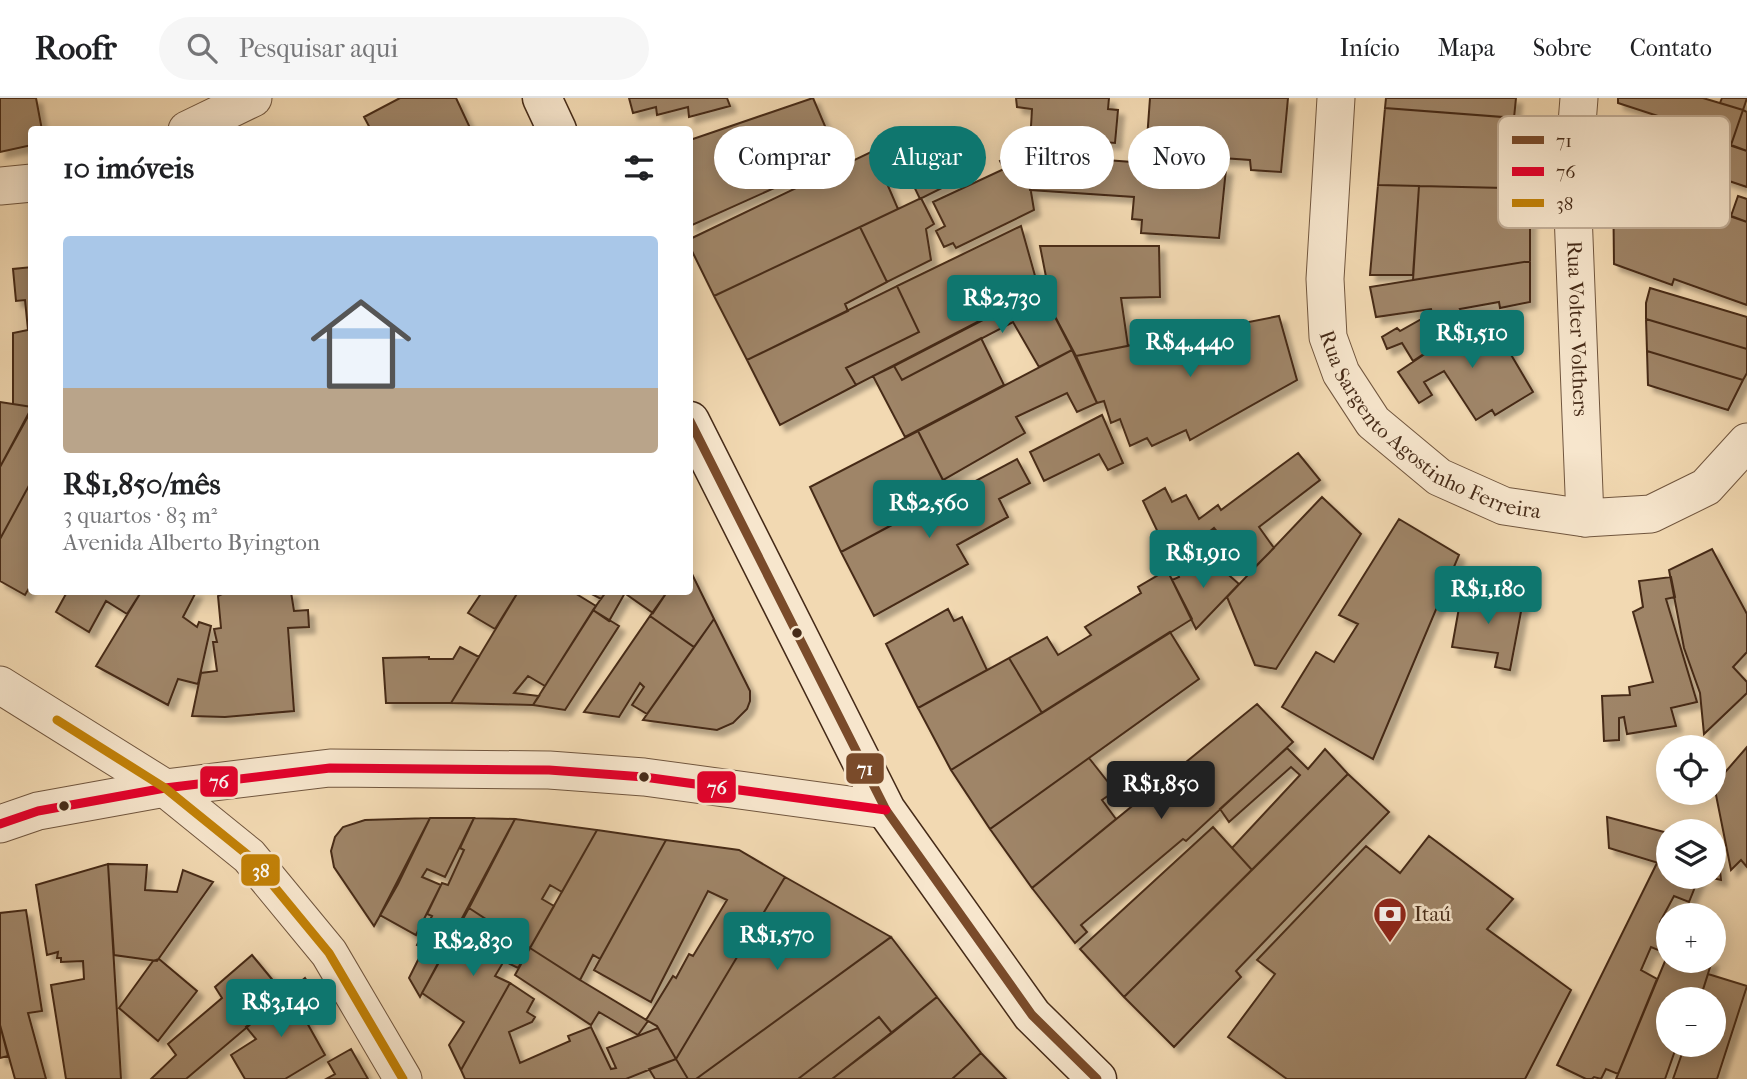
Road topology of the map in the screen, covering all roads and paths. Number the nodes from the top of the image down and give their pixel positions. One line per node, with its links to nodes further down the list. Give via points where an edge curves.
1 (253, 98): 6 (street)
2 (542, 98): 7 (street)
3 (1336, 98): 13 (street, Rua Sargento Agostinho Ferreira, via 1325,279 1328,337 1341,373 1373,422 1439,477 1504,506)
4 (1579, 98): 5 (street, Rua Volter Volthers)
5 (1578, 116)
6 (195, 126)
7 (555, 126)
8 (28, 183): 9 (street)
9 (0, 186)
10 (1574, 228): 13 (street, Rua Volter Volthers)
11 (693, 427): 16 (street)
12 (1747, 442): 13 (street, Rua Sargento Agostinho Ferreira, via 1706,487 1651,514)
13 (1585, 518)
14 (0, 685): 15 (street)
15 (165, 788): 16 (street, via 330,768 549,770 644,777); 17 (street, via 38,811); 18 (street, via 250,856 330,953)
16 (886, 810): 19 (street, via 1032,1015)
17 (0, 824)
18 (403, 1079)
19 (1097, 1079)

